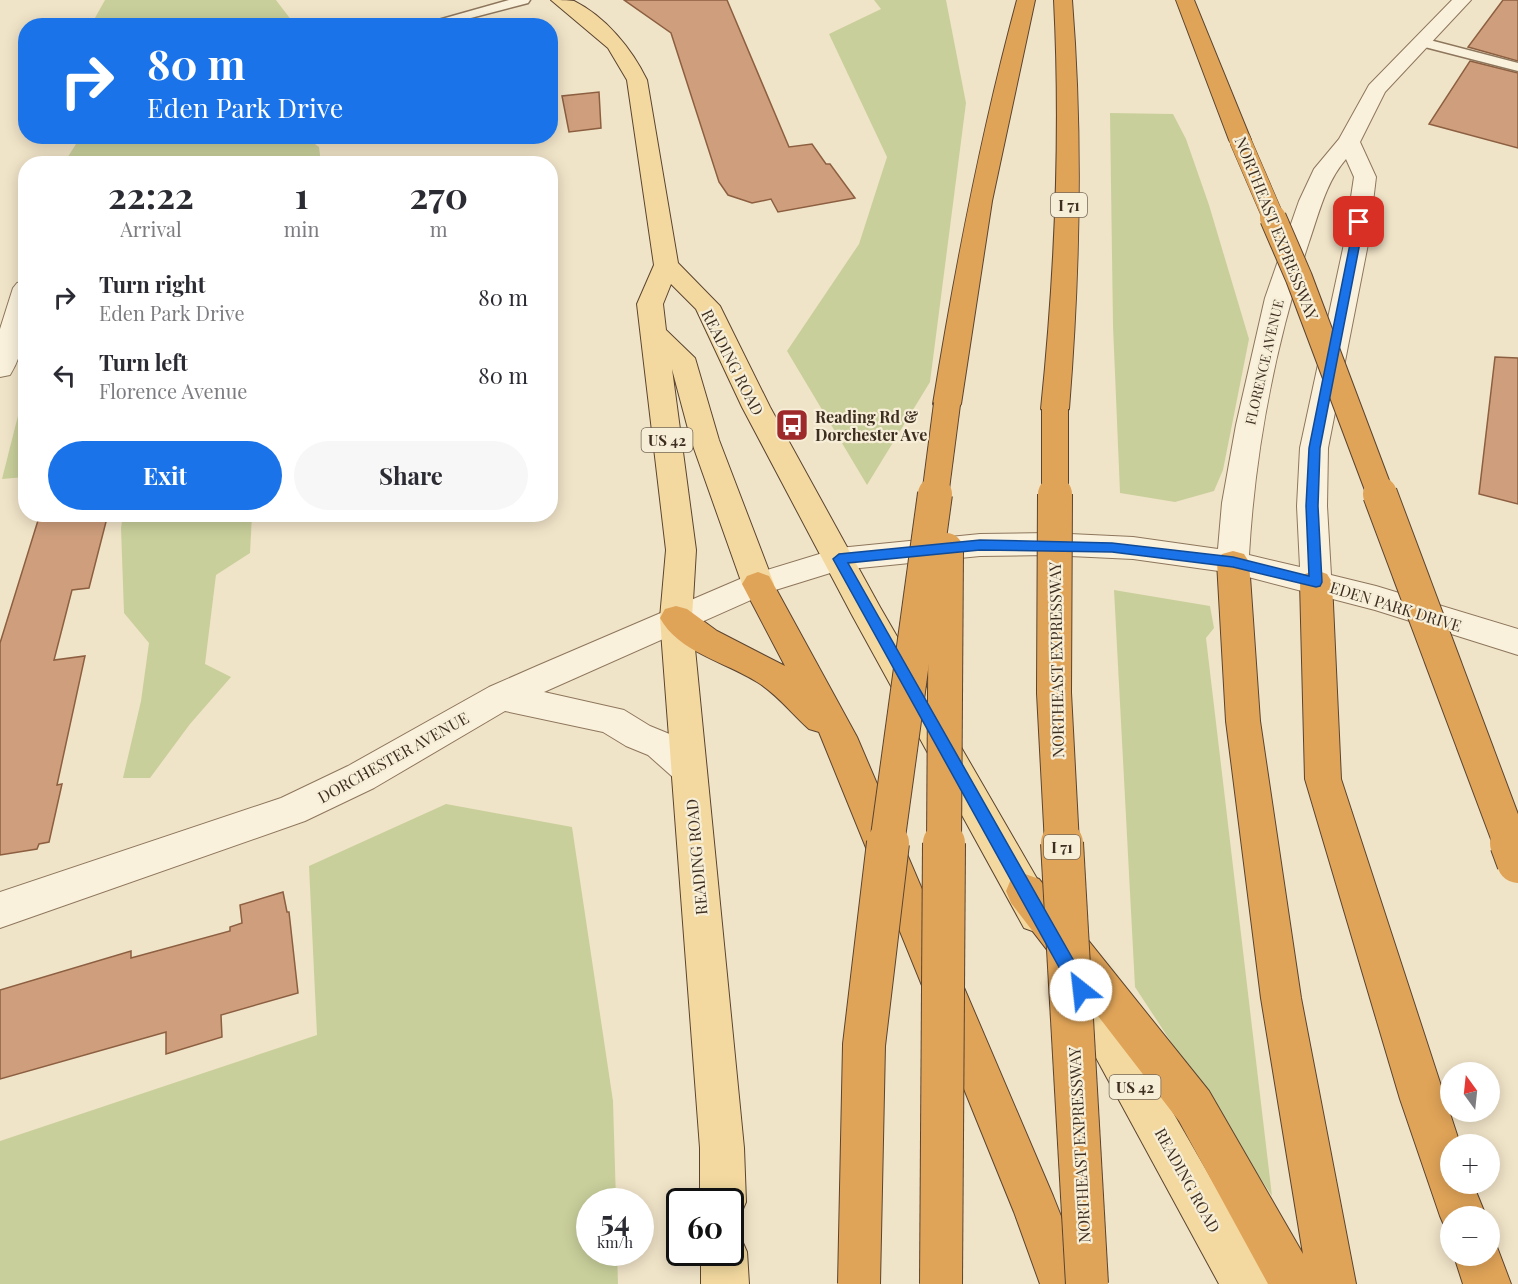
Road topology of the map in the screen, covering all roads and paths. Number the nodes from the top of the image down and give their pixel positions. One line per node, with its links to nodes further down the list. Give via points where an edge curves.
1 (524, 0): 7 (lane)
2 (560, 0): 11 (main road, via 602,29 631,63 637,80)
3 (1026, 0): 15 (highway, via 981,204)
4 (1063, 0): 36 (highway, NORTHEAST EXPRESSWAY / I 71, bridge, via 1070,190 1065,311 1055,409 1054,693)
5 (1185, 0): 25 (highway, NORTHEAST EXPRESSWAY, bridge, via 1299,278)
6 (1462, 0): 8 (street, FLORENCE AVENUE)
7 (454, 18)
8 (1422, 42): 9 (lane); 10 (street, FLORENCE AVENUE, via 1376,89)
9 (1518, 67)
10 (1349, 142): 17 (street, FLORENCE AVENUE, via 1325,169 1278,298 1250,424 1237,503); 18 (street, via 1365,177 1356,244 1314,448)
11 (666, 265): 13 (main road, READING ROAD / US 42, via 650,304); 16 (main road, READING ROAD / US 42, via 707,306 756,407)
12 (18, 313): 14 (street)
13 (653, 332): 19 (main road, via 682,358 705,440); 20 (main road, READING ROAD / US 42, via 681,550)
14 (0, 369)
15 (947, 404): 33 (highway, bridge, via 878,913 864,1045); 34 (highway, bridge)
16 (839, 559): 17 (street, EDEN PARK DRIVE, via 980,545 1049,544 1133,548); 19 (street, EDEN PARK DRIVE); 26 (main road, READING ROAD / US 42)
17 (1233, 562): 18 (street, EDEN PARK DRIVE); 39 (highway, via 1243,721 1281,998)
18 (1316, 582): 21 (street, EDEN PARK DRIVE); 28 (highway, via 1323,779)
19 (758, 584): 20 (street, EDEN PARK DRIVE); 23 (highway)
20 (676, 618): 22 (street, DORCHESTER AVENUE); 23 (highway, via 705,640 770,672); 24 (main road, READING ROAD / US 42)
21 (1518, 642)
22 (501, 697): 24 (street, via 612,720 660,745); 27 (street, DORCHESTER AVENUE, via 361,777 292,810)
23 (839, 737): 35 (highway)
24 (688, 768): 29 (main road, READING ROAD / US 42)
25 (1518, 862)
26 (1025, 891): 37 (main road, READING ROAD / US 42); 38 (highway, via 1194,1106)
27 (0, 910)
28 (1440, 1151)
29 (723, 1188)
30 (724, 1266): 32 (main road)
31 (1481, 1266): 40 (highway)
32 (724, 1284)
33 (859, 1284)
34 (941, 1284)
35 (1064, 1284)
36 (1087, 1284)
37 (1245, 1284)
38 (1294, 1284)
39 (1332, 1284)
40 (1487, 1284)

